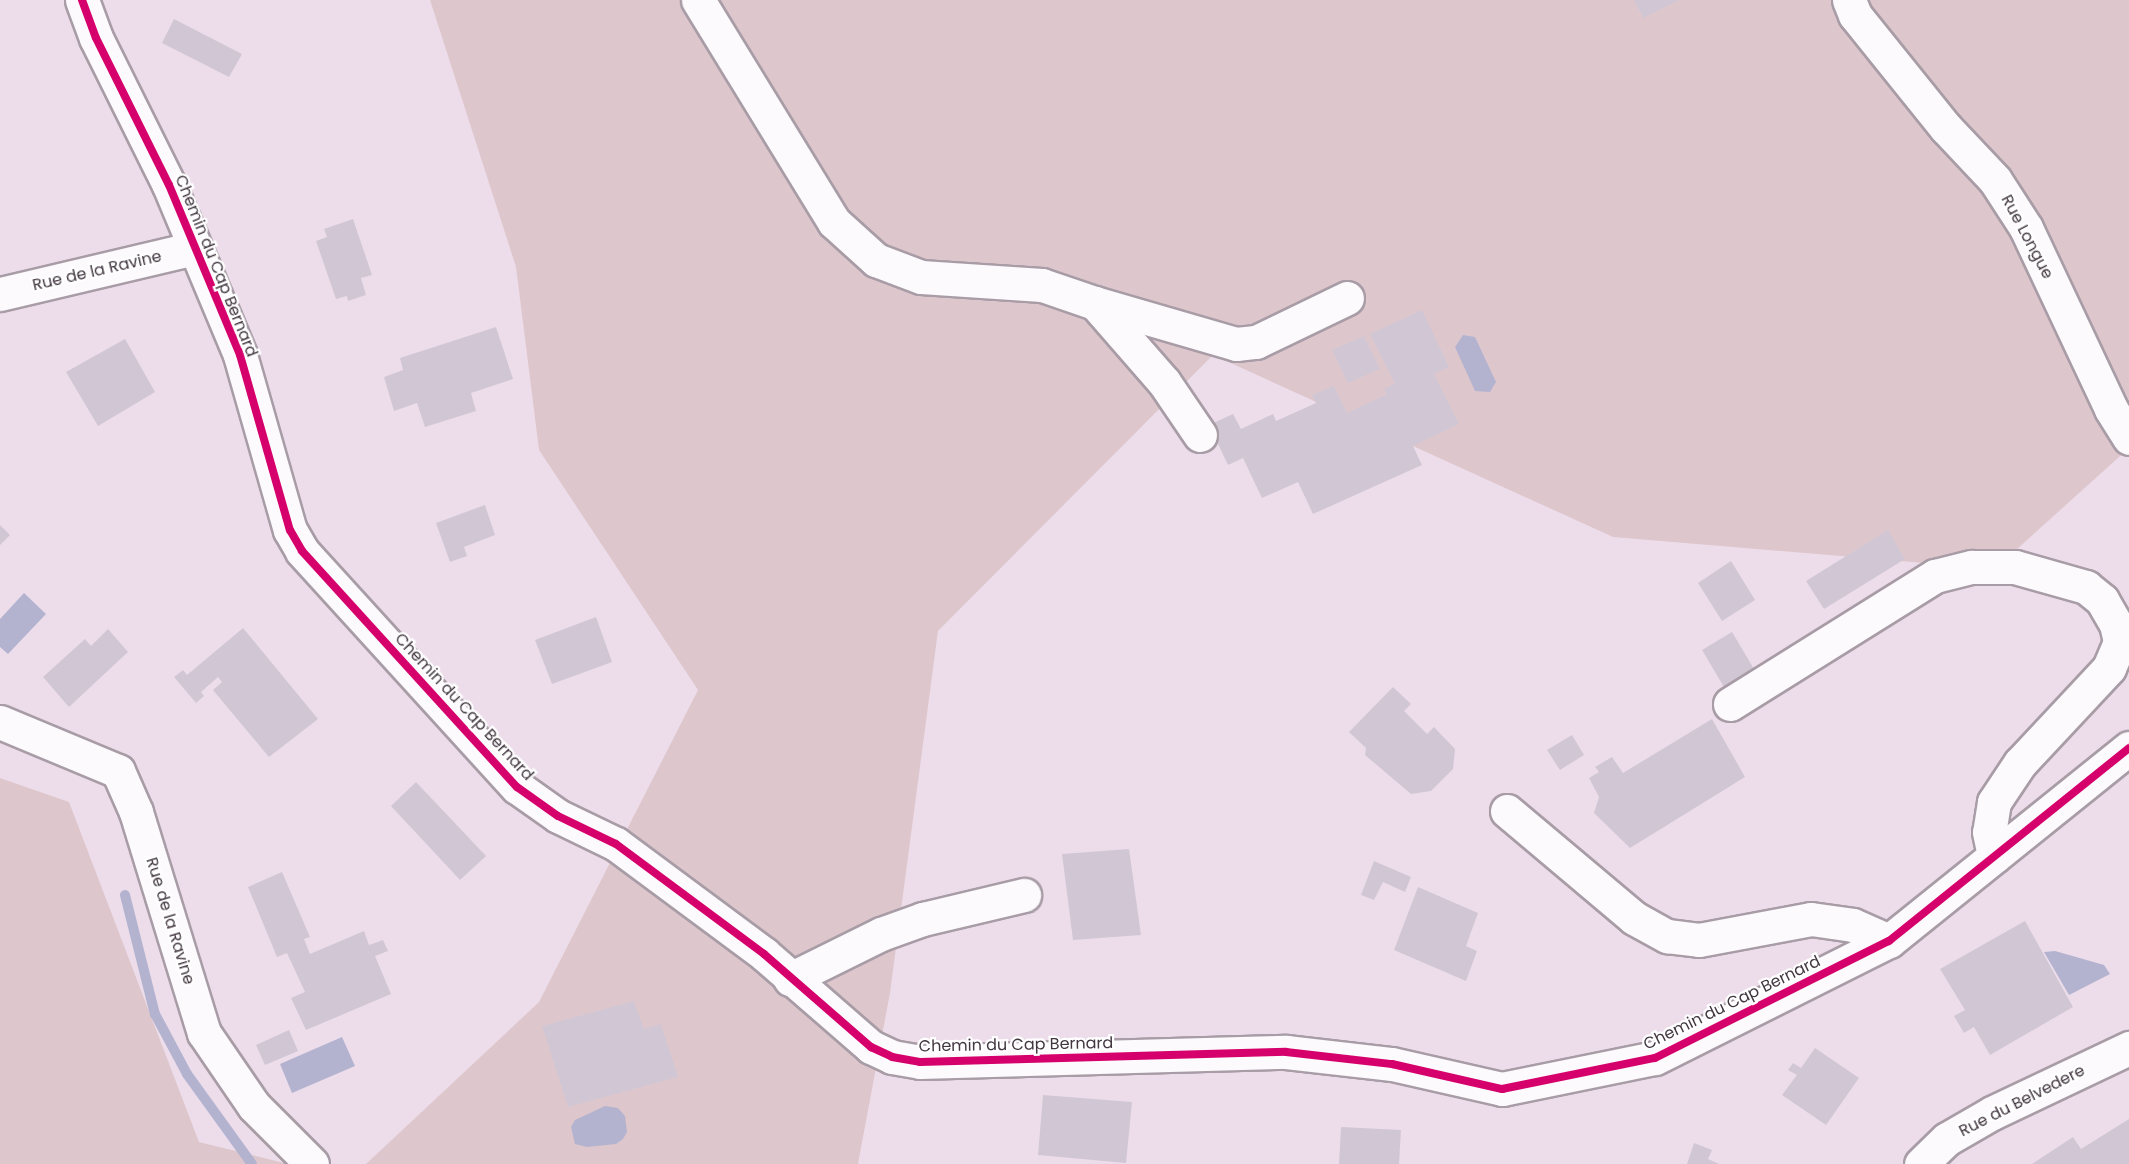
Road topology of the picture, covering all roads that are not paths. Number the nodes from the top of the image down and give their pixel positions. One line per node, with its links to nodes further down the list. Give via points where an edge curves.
1 (82, 0): 4 (street, Chemin du Cap Bernard)
2 (698, 0): 7 (street, via 834,222 876,260 921,277 1042,285)
3 (1849, 0): 9 (street, Rue Longue, via 1856,15 1932,111 1995,180 2026,228 2111,409)
4 (195, 248): 5 (street, Rue de la Ravine); 17 (street, Chemin du Cap Bernard, via 240,355 290,530 302,551 518,787 558,816 616,844 764,954)
5 (0, 294)
6 (1347, 298): 7 (street, via 1256,342 1236,344)
7 (1095, 303): 8 (street, via 1164,382)
8 (1200, 435)
9 (2129, 438)
10 (1730, 704): 14 (street, via 1935,576 1972,567 2015,567 2086,587 2112,616 2120,642 2109,668 2019,764 1994,802 1989,831)
11 (0, 722): 19 (street, Rue de la Ravine, via 118,771 133,801 204,1033 254,1106)
12 (2129, 748): 14 (street, Chemin du Cap Bernard)
13 (1507, 811): 16 (street, via 1634,918 1666,936 1699,940 1811,919 1853,925)
14 (1994, 856): 16 (street, Chemin du Cap Bernard)
15 (1024, 895): 17 (street, via 922,919 881,934)
16 (1889, 941): 17 (street, Chemin du Cap Bernard, via 1655,1058 1502,1089 1392,1064 1286,1052 920,1062 892,1057 871,1047)
17 (790, 978)
18 (2129, 1048): 20 (street, Rue du Belvedere, via 1992,1113 1947,1139)
19 (312, 1164)
20 (1921, 1164)

